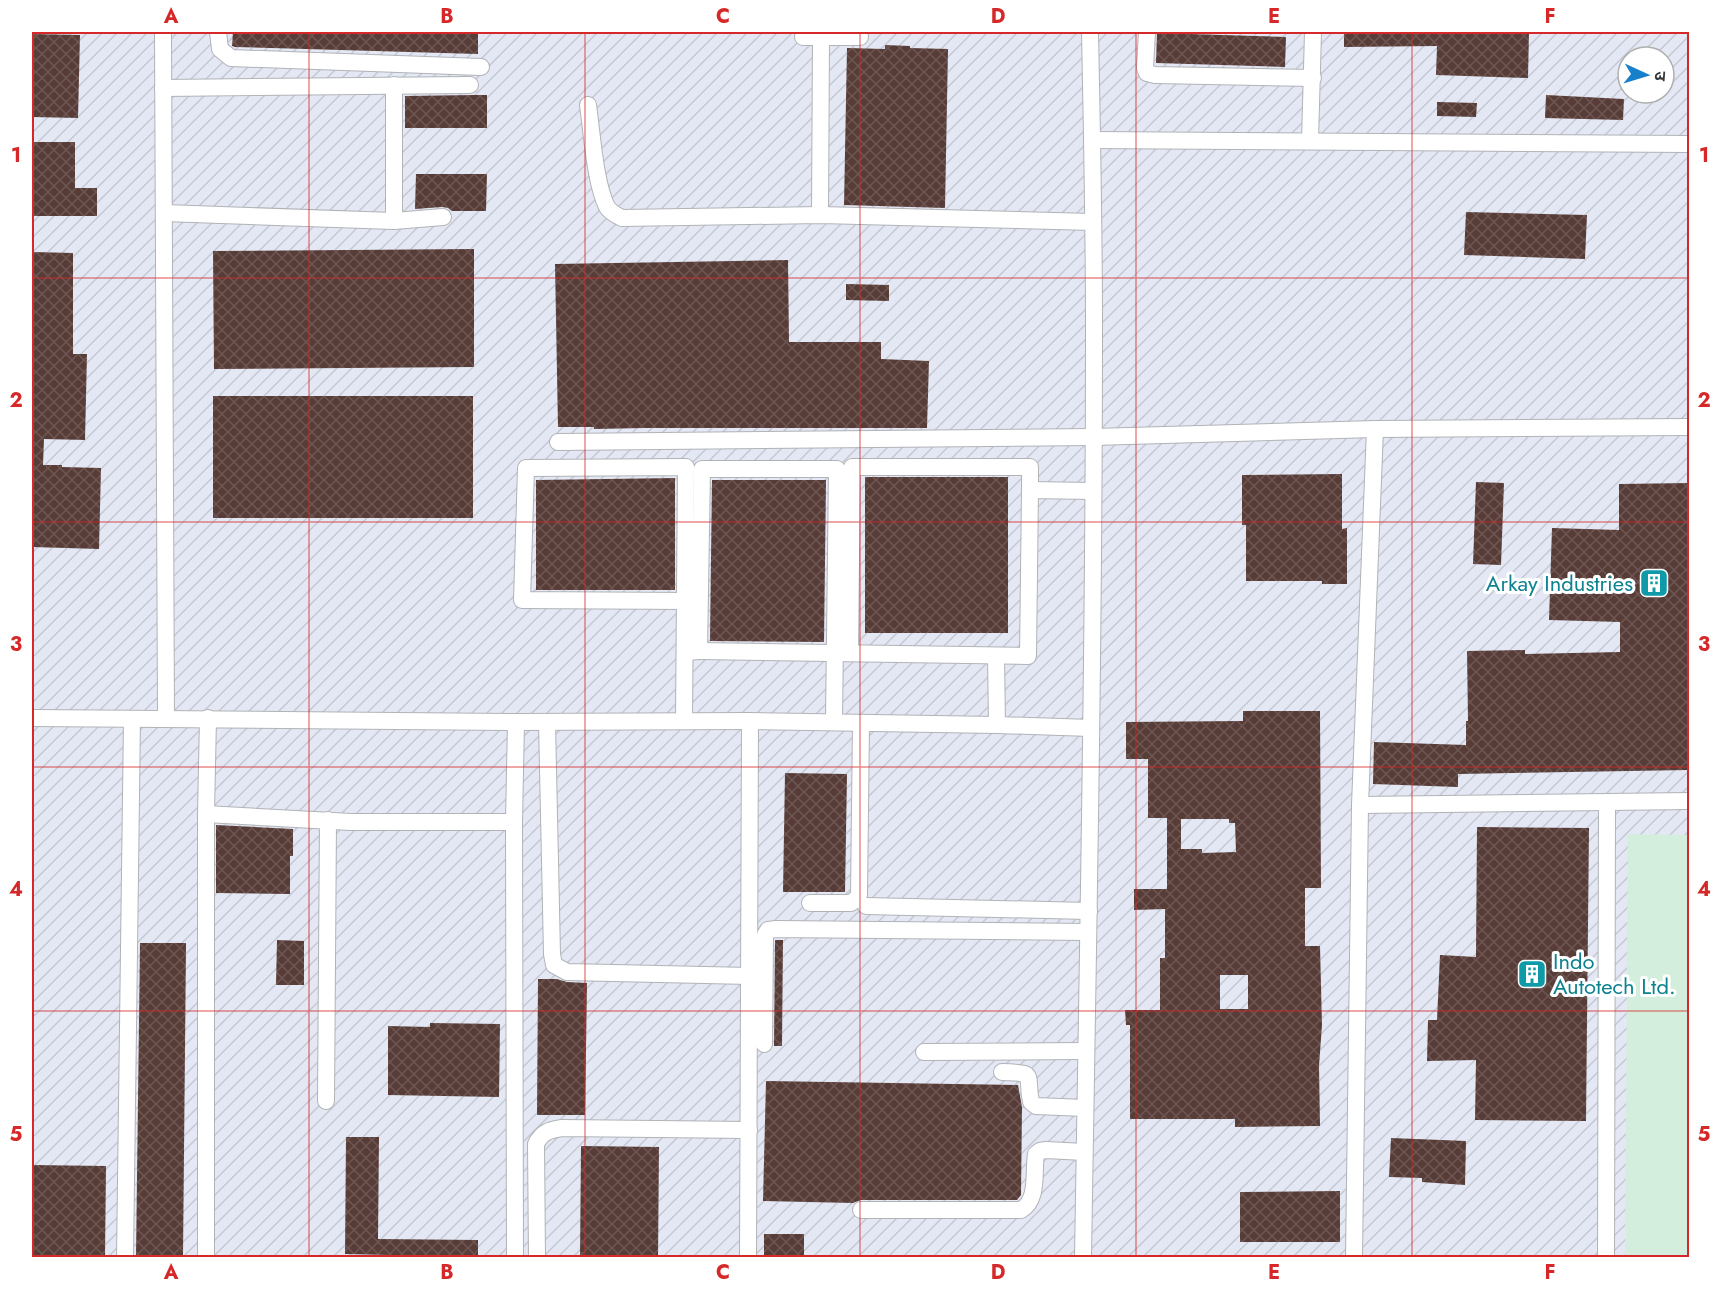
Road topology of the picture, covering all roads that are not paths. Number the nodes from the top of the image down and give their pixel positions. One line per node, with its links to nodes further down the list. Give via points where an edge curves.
1 (163, 32): 13 (street)
2 (218, 32): 9 (street, via 220,49 231,58)
3 (1090, 32): 15 (street)
4 (1147, 32): 10 (street, via 1147,73)
5 (1313, 32): 10 (street)
6 (860, 36): 8 (street)
7 (803, 37): 8 (street)
8 (821, 37): 19 (street)
9 (482, 67)
10 (1313, 78): 16 (street)
11 (394, 85): 12 (street); 13 (street); 21 (street)
12 (470, 85)
13 (164, 88): 18 (street)
14 (588, 105): 19 (street, via 597,168 608,208 614,215)
15 (1092, 140): 16 (street); 22 (street)
16 (1310, 141): 17 (street)
17 (1689, 144)
18 (164, 213): 21 (street); 34 (street)
19 (820, 215): 22 (street)
20 (442, 217): 21 (street)
21 (394, 221)
22 (1093, 222): 25 (street)
23 (1689, 427): 24 (street)
24 (1375, 429): 25 (street); 47 (street)
25 (1093, 437): 26 (street); 28 (street)
26 (558, 442)
27 (1030, 490): 28 (street); 31 (street, via 1030,467 852,467); 32 (street, via 1028,656)
28 (1093, 491): 44 (street)
29 (686, 601): 29 (street, via 687,467 526,468 522,600); 30 (street)
30 (692, 651): 31 (street); 31 (street, via 702,469 837,469); 37 (street)
31 (843, 653): 32 (street); 41 (street)
32 (996, 656): 43 (street)
33 (32, 718): 36 (street)
34 (166, 718): 35 (street); 36 (street)
35 (208, 718): 39 (street); 48 (street)
36 (132, 719): 65 (street)
37 (684, 721): 38 (street); 40 (street)
38 (750, 721): 41 (street); 55 (street)
39 (516, 722): 40 (street); 50 (street)
40 (547, 722): 55 (street, via 554,965 567,972)
41 (834, 722): 42 (street)
42 (861, 723): 43 (street); 51 (street, via 859,895 851,903)
43 (997, 725): 44 (street)
44 (1091, 728): 53 (street)
45 (1689, 801): 46 (street)
46 (1607, 802): 47 (street); 72 (street)
47 (1360, 805): 71 (street)
48 (206, 814): 49 (street); 66 (street)
49 (328, 820): 50 (street); 60 (street)
50 (514, 822): 67 (street)
51 (810, 903)
52 (866, 906): 53 (street)
53 (1089, 911): 54 (street)
54 (1088, 932): 56 (street, via 768,930); 58 (street)
55 (750, 976): 62 (street)
56 (764, 1044)
57 (924, 1052): 58 (street)
58 (1086, 1052): 61 (street)
59 (1002, 1072): 61 (street, via 1028,1076 1031,1102 1036,1106)
60 (326, 1101)
61 (1085, 1108): 63 (street)
62 (749, 1130): 68 (street, via 562,1128 541,1135 536,1144); 69 (street)
63 (1084, 1152): 64 (street, via 1046,1150 1036,1154 1032,1198 1021,1210); 70 (street)
64 (861, 1210)
65 (125, 1257)
66 (206, 1257)
67 (515, 1257)
68 (537, 1257)
69 (748, 1257)
70 (1083, 1257)
71 (1354, 1257)
72 (1606, 1257)

